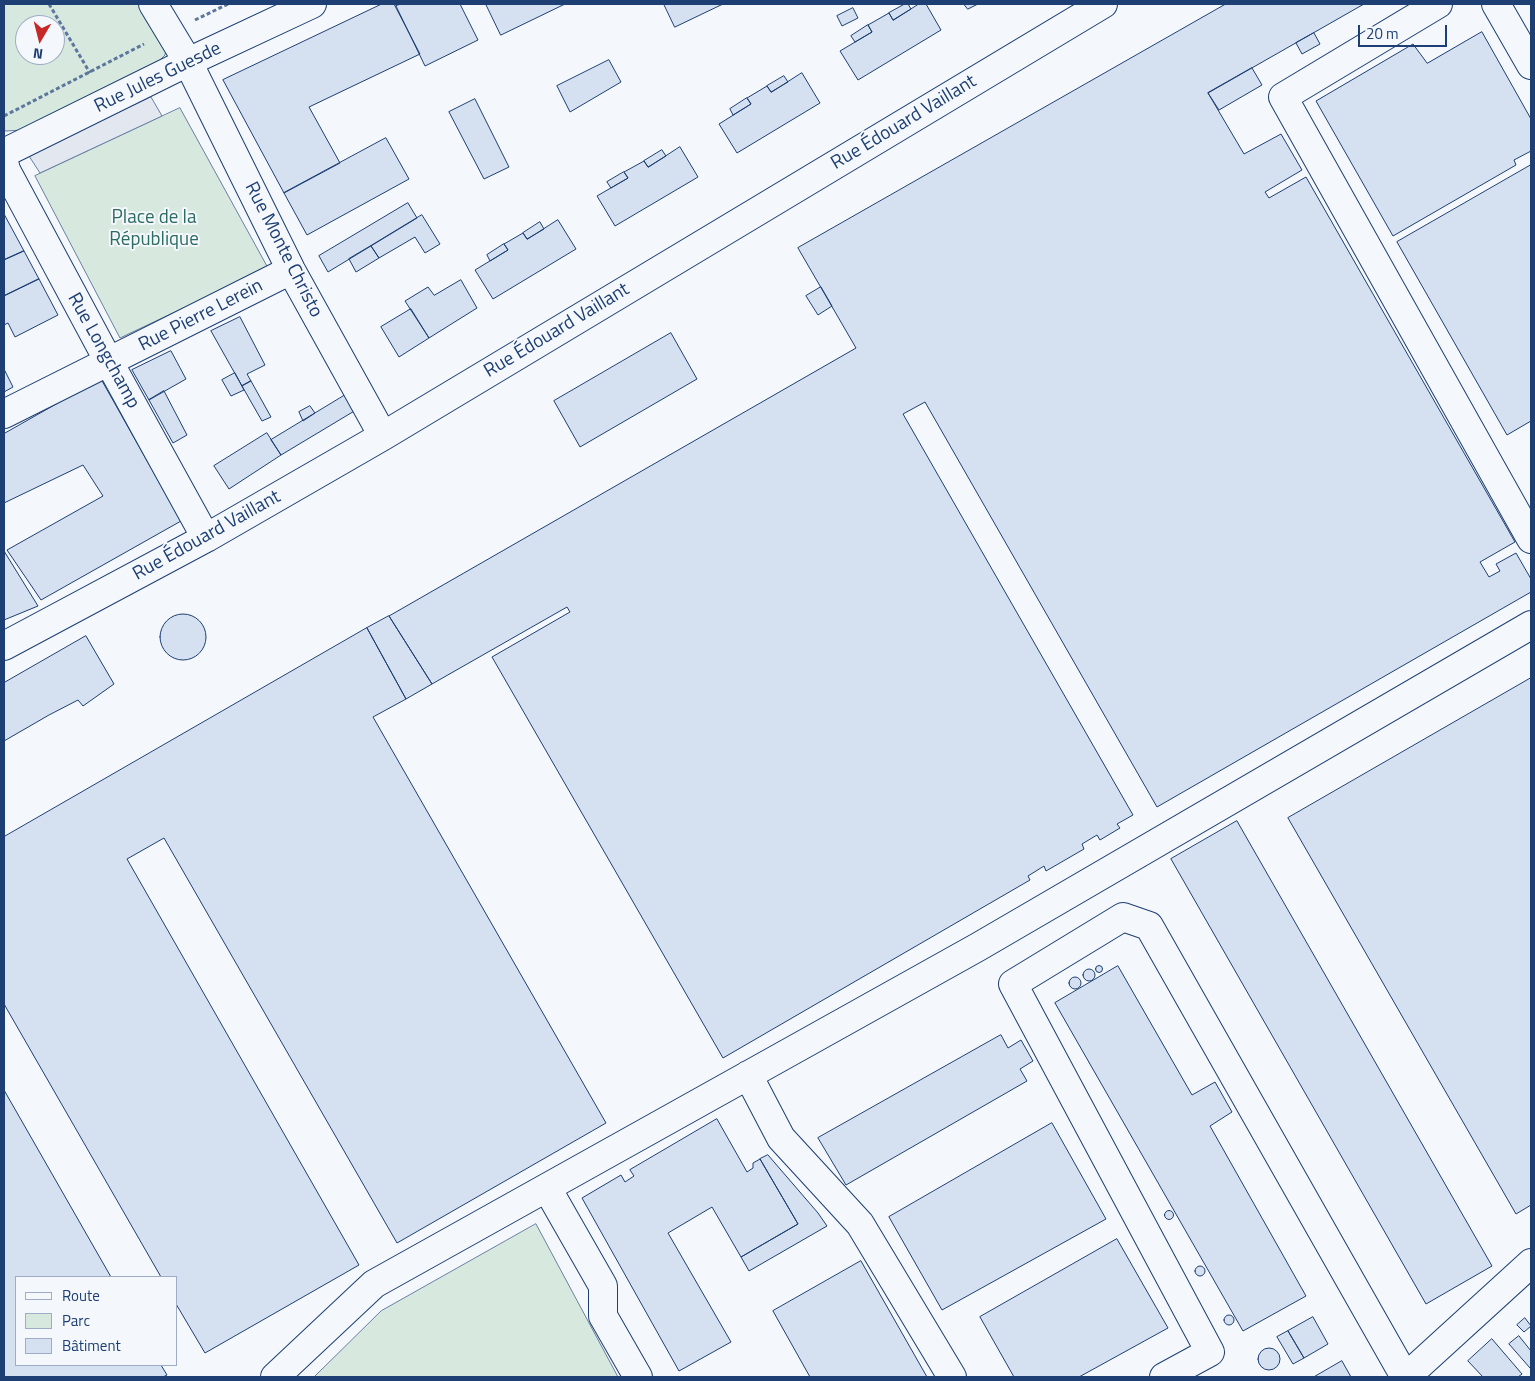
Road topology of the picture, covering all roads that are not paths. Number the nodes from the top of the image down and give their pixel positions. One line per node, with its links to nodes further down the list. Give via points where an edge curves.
1 (153, 4): 6 (street, Rue Monte Christo)
2 (312, 4): 6 (street, Rue Jules Guesde)
3 (1103, 4): 13 (street, Rue Édouard Vaillant)
4 (1438, 4): 15 (street, via 1282,98)
5 (1496, 4): 7 (street)
6 (188, 62): 8 (street, Rue Jules Guesde); 10 (street, Rue Monte Christo)
7 (1531, 65)
8 (4, 153)
9 (4, 162): 11 (street, Rue Longchamp)
10 (291, 270): 11 (street, Rue Pierre Lerein); 13 (street, Rue Monte Christo)
11 (108, 362): 12 (street, Rue Pierre Lerein); 14 (street, Rue Longchamp)
12 (4, 414)
13 (383, 436): 14 (street, Rue Édouard Vaillant)
14 (206, 538): 17 (street, Rue Édouard Vaillant)
15 (1531, 539)
16 (1531, 625): 18 (street, via 987,942)
17 (4, 646)
18 (748, 1075): 19 (street); 23 (street, via 781,1138 860,1224)
19 (546, 1188): 21 (street, via 374,1284); 22 (street, via 603,1286 603,1316)
20 (1531, 1262): 25 (street)
21 (275, 1377)
22 (638, 1377)
23 (952, 1377)
24 (1164, 1377): 25 (street, via 1210,1352 1014,984 1124,917 1150,926)
25 (1406, 1377)

